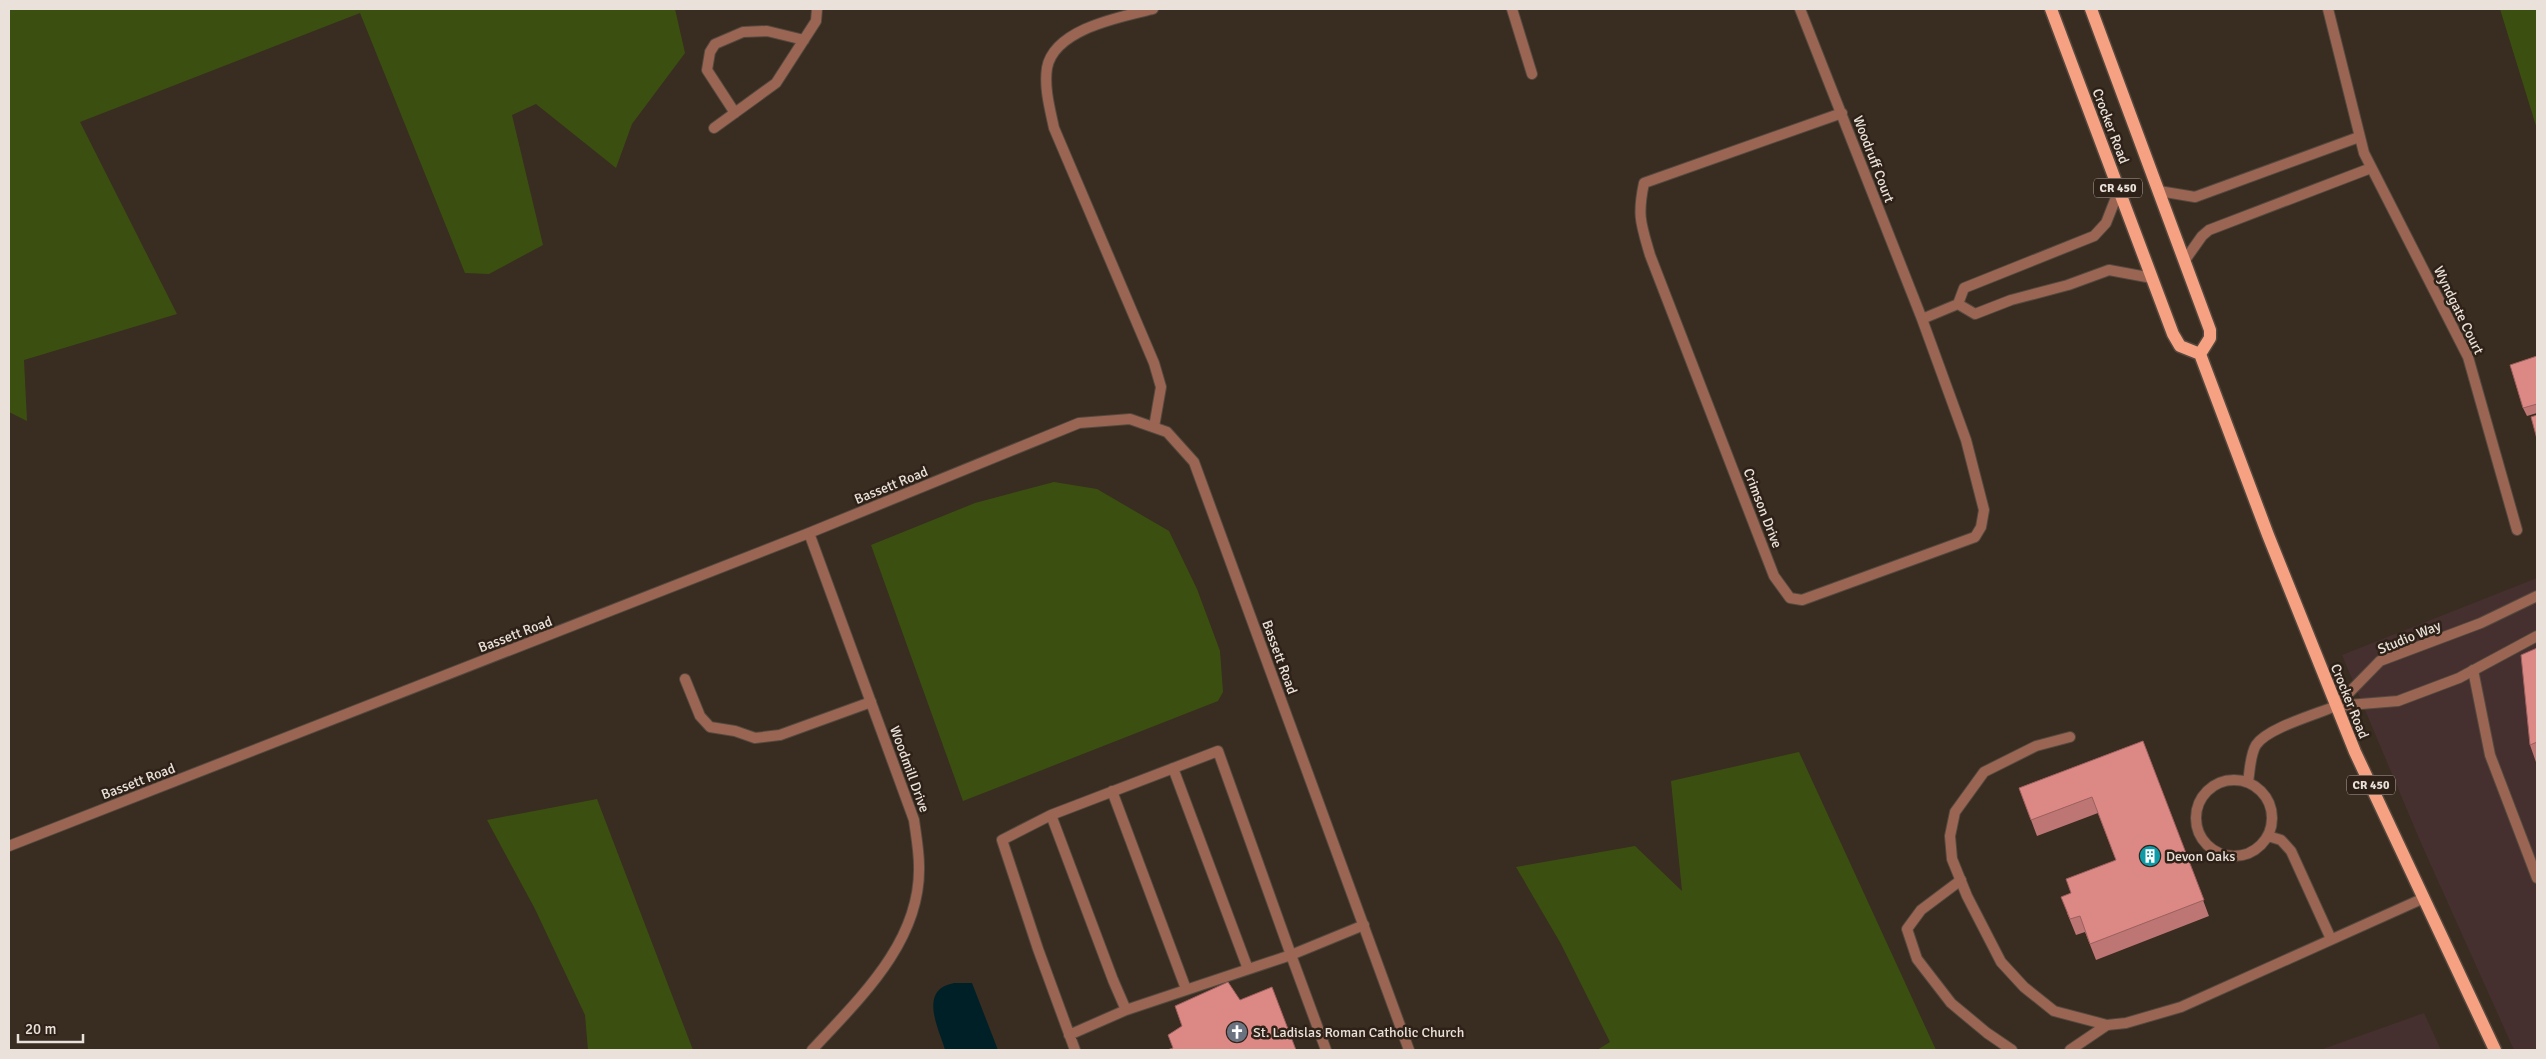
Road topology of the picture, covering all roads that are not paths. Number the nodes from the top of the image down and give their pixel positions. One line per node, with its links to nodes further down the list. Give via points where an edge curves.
1 (817, 9): 8 (street, via 816,21)
2 (1152, 9): 22 (street, via 1092,26 1068,38 1054,50 1047,67 1046,93 1054,128 1154,363 1161,388)
3 (1512, 9): 9 (street)
4 (1800, 9): 11 (street, Woodruff Court)
5 (2051, 9): 15 (main road, Crocker Road / CR 450)
6 (2091, 9): 16 (main road, Crocker Road / CR 450)
7 (2328, 9): 13 (street, Wyndgate Court)
8 (804, 40): 10 (street, via 776,83); 10 (street, via 767,31 743,32 715,44 707,70)
9 (1532, 74)
10 (735, 113): 12 (street)
11 (1842, 113): 20 (street, Woodruff Court); 20 (street, Crimson Drive, via 1644,183 1639,207 1639,220 1657,274 1774,576 1790,598 1802,600 1975,537 1981,527 1984,510 1966,440)
12 (714, 128)
13 (2359, 137): 14 (street, Wyndgate Court); 16 (street, via 2195,197)
14 (2371, 168): 17 (street, via 2218,226 2202,236); 23 (street, Wyndgate Court, via 2468,357)
15 (2119, 190): 18 (main road, Crocker Road / CR 450); 19 (street, via 2106,223 2094,236 1964,288)
16 (2159, 191): 17 (main road, Crocker Road / CR 450)
17 (2185, 260): 21 (main road, Crocker Road / CR 450, via 2211,334)
18 (2152, 278): 19 (street, via 2109,270 1974,314); 21 (main road, Crocker Road / CR 450, via 2180,346)
19 (1958, 304): 20 (street)
20 (1922, 319)
21 (2200, 354): 30 (main road, Crocker Road / CR 450)
22 (1154, 428): 24 (street, Bassett Road, via 1130,419 1079,424); 41 (street, Bassett Road, via 1167,432 1194,462)
23 (2517, 530)
24 (809, 534): 29 (street, Woodmill Drive); 37 (street, Bassett Road)
25 (2537, 596): 30 (street, Studio Way, via 2482,623 2380,661)
26 (2537, 636): 27 (street)
27 (2473, 670): 30 (street, via 2398,702); 38 (street, via 2490,755)
28 (685, 679): 29 (street, via 700,716 710,727 755,738 780,735)
29 (871, 702): 49 (street, Woodmill Drive, via 914,820 919,867 916,894 894,952 875,982)
30 (2336, 706): 33 (street, via 2268,734 2257,744); 40 (main road, Crocker Road / CR 450)
31 (2070, 737): 39 (street, via 2036,746 1984,772 1955,812 1950,836 1952,860)
32 (1173, 768): 34 (street); 43 (street, via 1218,751); 44 (street)
33 (2248, 782): 36 (street, via 2268,798 2272,817); 36 (street, via 2223,782 2203,796 2196,820 2199,832 2205,843 2226,856 2250,853)
34 (1112, 791): 35 (street); 45 (street)
35 (1052, 815): 46 (street); 48 (street, via 1002,840)
36 (2268, 836): 42 (street, via 2281,840 2290,851)
37 (9, 846)
38 (2537, 878)
39 (1961, 880): 47 (street, via 2001,962 2024,986 2054,1012); 53 (street, via 1921,910 1907,929 1917,959 1951,1003 1987,1034)
40 (2424, 898): 42 (street); 55 (main road, Crocker Road / CR 450)
41 (1364, 926): 43 (street); 52 (street, Bassett Road)
42 (2331, 939): 47 (street, via 2181,1006 2126,1024)
43 (1291, 955): 44 (street); 51 (street)
44 (1248, 969): 45 (street)
45 (1186, 989): 46 (street)
46 (1126, 1010): 48 (street)
47 (2107, 1025): 54 (street)
48 (1069, 1034): 50 (street)
49 (812, 1050)
50 (1075, 1050)
51 (1326, 1050)
52 (1409, 1050)
53 (2012, 1050)
54 (2070, 1050)
55 (2495, 1050)

